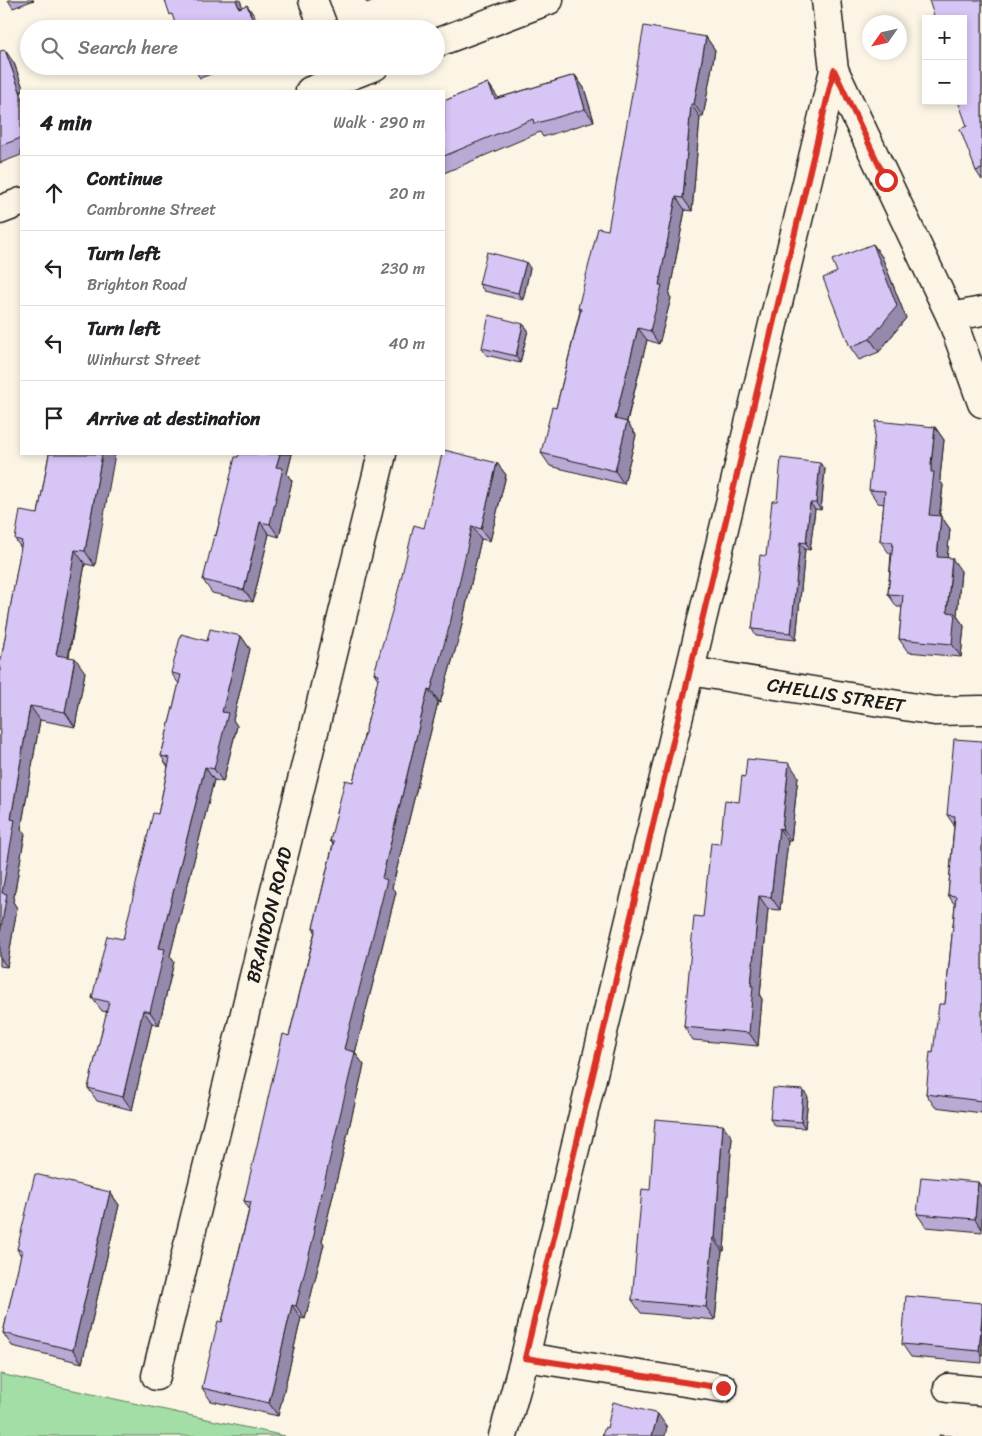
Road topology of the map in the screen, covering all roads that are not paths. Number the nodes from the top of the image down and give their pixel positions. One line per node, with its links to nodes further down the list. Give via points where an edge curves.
1 (313, 0): 4 (street)
2 (548, 0): 5 (street)
3 (826, 0): 6 (street)
4 (321, 20)
5 (445, 40)
6 (834, 70): 12 (street); 15 (street)
7 (343, 79): 8 (street)
8 (313, 90)
9 (20, 202): 10 (street)
10 (0, 210)
11 (982, 311): 12 (street)
12 (951, 317): 13 (street)
13 (982, 403)
14 (382, 455): 18 (street, BRANDON ROAD)
15 (690, 671): 16 (street, CHELLIS STREET, via 935,711); 17 (street)
16 (982, 710)
17 (525, 1358): 19 (street); 22 (street)
18 (156, 1376)
19 (723, 1388)
20 (948, 1388): 21 (street)
21 (982, 1391)
22 (503, 1436)

